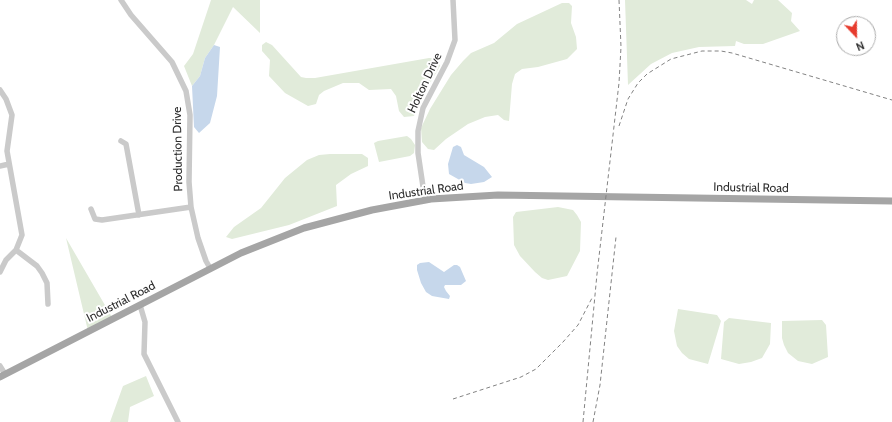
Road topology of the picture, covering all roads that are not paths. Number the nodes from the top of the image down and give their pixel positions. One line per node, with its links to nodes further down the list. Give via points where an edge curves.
1 (121, 0): 9 (street, Production Drive, via 172,62 186,91 190,115)
2 (453, 0): 7 (street, Holton Drive, via 455,40 448,62 423,108 418,131)
3 (0, 90): 5 (street, via 12,116 7,146)
4 (120, 140): 11 (street, via 126,144)
5 (9, 164): 6 (street); 12 (street, via 22,229)
6 (0, 166)
7 (424, 200): 8 (main road, Industrial Road, via 507,195); 13 (main road, Industrial Road, via 372,210 304,228)
8 (892, 201)
9 (191, 207): 11 (street); 13 (street, Production Drive, via 198,238)
10 (91, 209): 11 (street, via 97,220)
11 (139, 215)
12 (16, 250): 14 (street, via 6,260); 15 (street, via 42,273 47,283)
13 (210, 268): 16 (main road, Industrial Road)
14 (0, 272)
15 (48, 304)
16 (140, 305): 18 (main road, Industrial Road); 19 (street, via 145,322 144,354)
17 (0, 366): 18 (street)
18 (2, 375)
19 (178, 422)

